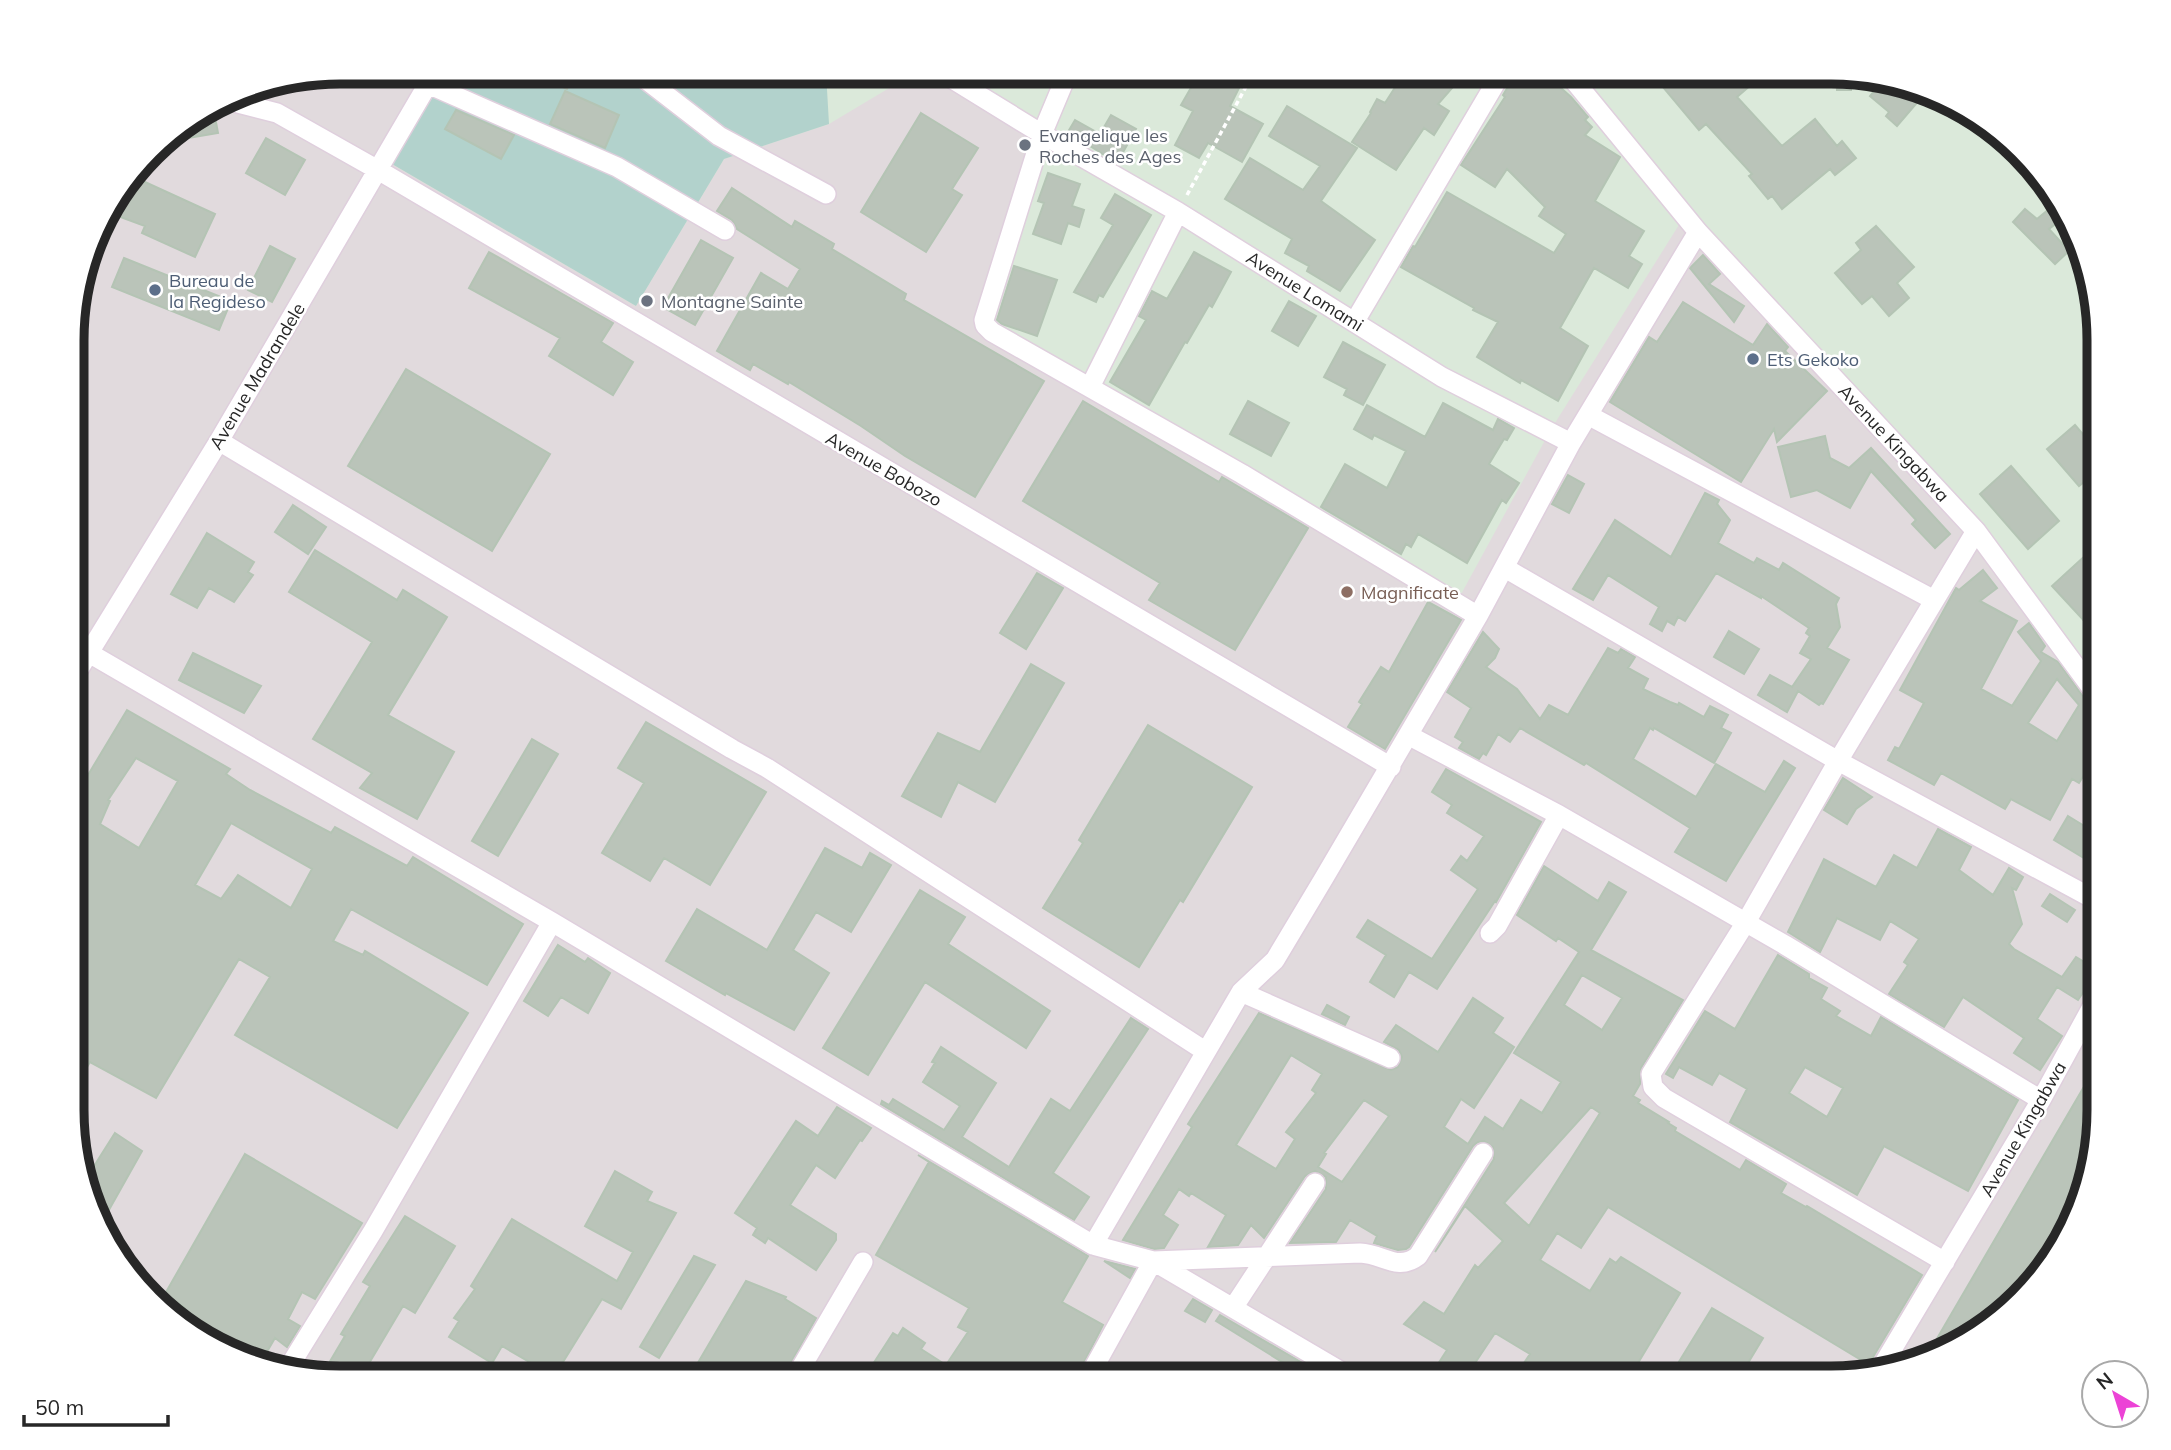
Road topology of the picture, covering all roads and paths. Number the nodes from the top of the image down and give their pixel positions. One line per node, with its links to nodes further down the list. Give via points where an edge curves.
1 (428, 84): 11 (street, Avenue Madrandele)
2 (444, 84): 14 (street, via 617,167)
3 (652, 84): 12 (street, via 719,136)
4 (961, 84): 10 (street, Avenue Lomami)
5 (1063, 84): 10 (street)
6 (1247, 84): 13 (path)
7 (1495, 84): 16 (street)
8 (1577, 84): 15 (street, Avenue Kingabwa)
9 (242, 104): 11 (street, Avenue Bobozo, via 276,113)
10 (1042, 134): 13 (street, Avenue Lomami); 17 (street, via 984,320 992,332)
11 (377, 170): 19 (street, Avenue Madrandele); 30 (street, Avenue Bobozo)
12 (825, 194)
13 (1178, 212): 16 (street, Avenue Lomami); 17 (street)
14 (725, 230)
15 (1698, 232): 18 (street); 21 (street, Avenue Kingabwa)
16 (1354, 321): 20 (street, Avenue Lomami, via 1442,376)
17 (1090, 387): 24 (street)
18 (1588, 415): 20 (street); 23 (street)
19 (219, 441): 25 (street, Avenue Madrandele); 38 (street, via 767,768)
20 (1571, 443): 22 (street)
21 (1976, 531): 23 (street); 27 (street, Avenue Kingabwa)
22 (1505, 568): 24 (street); 29 (street)
23 (1934, 600): 29 (street)
24 (1478, 616): 28 (street)
25 (84, 642)
26 (84, 648): 33 (street)
27 (2087, 682)
28 (1408, 735): 30 (street); 31 (street)
29 (1838, 761): 32 (street); 34 (street)
30 (1391, 767): 36 (street, via 1275,960)
31 (1559, 816): 34 (street); 35 (street)
32 (2087, 896)
33 (552, 922): 43 (street); 50 (street)
34 (1746, 922): 40 (street); 47 (street, via 1651,1074 1653,1087 1664,1098)
35 (1490, 933)
36 (1241, 992): 38 (street); 39 (street)
37 (2087, 1016): 40 (street, Avenue Kingabwa)
38 (1205, 1051): 43 (street)
39 (1390, 1058)
40 (2040, 1100): 47 (street, Avenue Kingabwa)
41 (1483, 1153): 44 (street, via 1411,1262 1400,1265 1360,1253)
42 (1315, 1183): 44 (street)
43 (1093, 1245): 45 (street)
44 (1267, 1257): 45 (street); 48 (street)
45 (1153, 1261): 48 (street); 52 (street)
46 (863, 1262): 51 (street)
47 (1945, 1262): 49 (street, Avenue Kingabwa)
48 (1233, 1308): 53 (street)
49 (1886, 1360)
50 (292, 1361)
51 (802, 1366)
52 (1094, 1366)
53 (1332, 1366)

